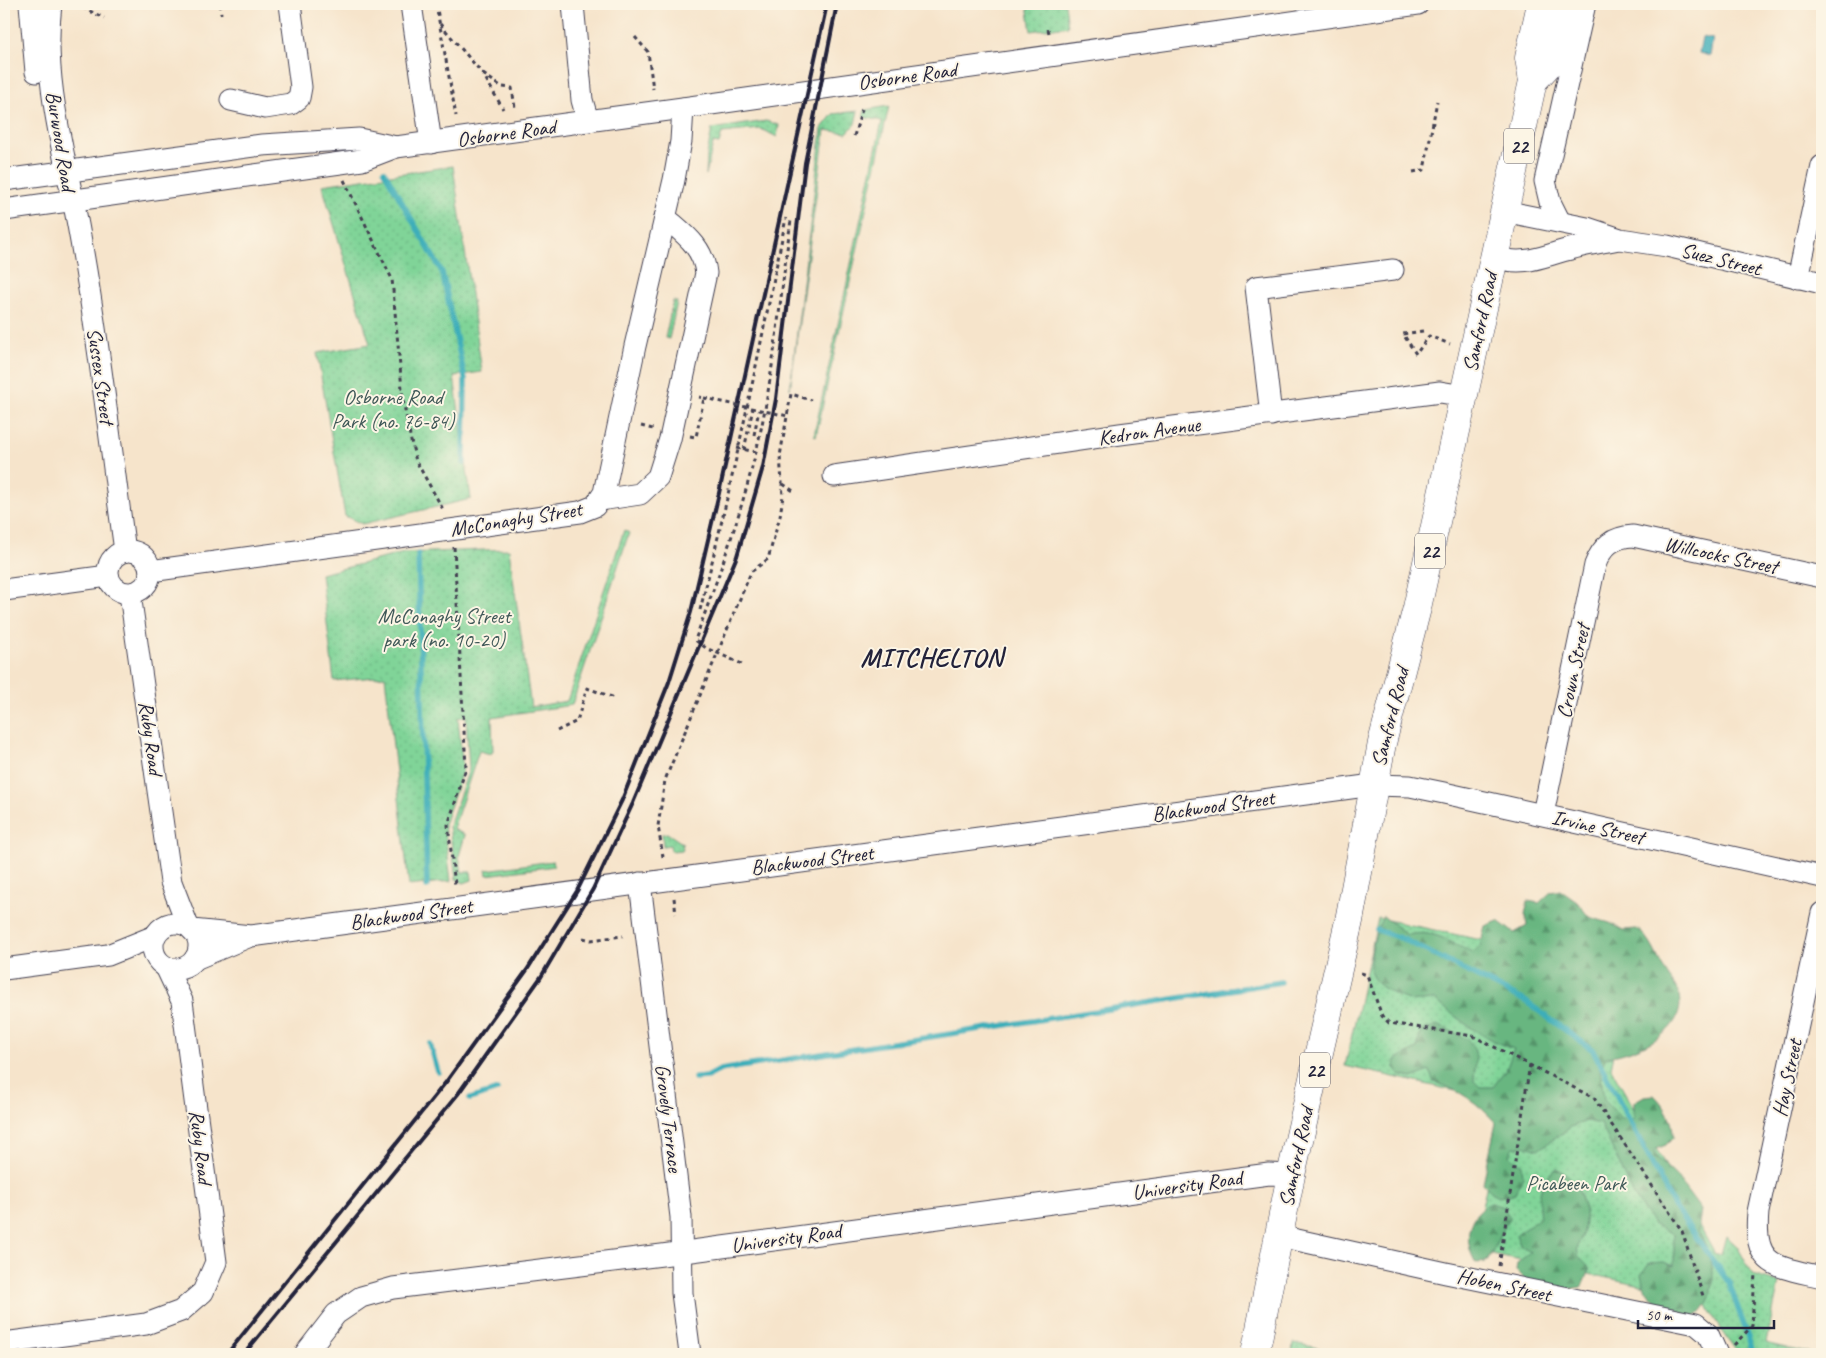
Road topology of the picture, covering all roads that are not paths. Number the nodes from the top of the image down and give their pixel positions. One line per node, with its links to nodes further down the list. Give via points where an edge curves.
1 (30, 4): 17 (street, Burwood Road, via 44,130)
2 (51, 4): 17 (street, Burwood Road, via 48,47)
3 (290, 4): 11 (street, via 301,88 299,98 292,104 265,108)
4 (411, 4): 14 (street)
5 (573, 4): 13 (street, via 582,100)
6 (1418, 4): 12 (street, Osborne Road)
7 (1541, 4): 10 (main road, Samford Road / 22, via 1529,58)
8 (1566, 4): 10 (main road, via 1550,63)
9 (1586, 4): 23 (street, via 1545,181 1550,202)
10 (1533, 81): 21 (main road, Samford Road / 22)
11 (231, 100)
12 (683, 108): 13 (street, Osborne Road); 22 (street, McConaghy Street, via 681,141)
13 (588, 121): 14 (street, Osborne Road)
14 (431, 143): 15 (street, Osborne Road)
15 (396, 147): 17 (street, Osborne Road, via 359,139 262,145); 19 (street, Osborne Road, via 362,160)
16 (1822, 166): 27 (street)
17 (62, 172): 18 (street, Osborne Road); 19 (street, Burwood Road)
18 (4, 180)
19 (72, 201): 20 (street, Osborne Road); 34 (street, Sussex Street)
20 (4, 210)
21 (1504, 211): 23 (street, Suez Street); 25 (main road, Samford Road / 22)
22 (665, 217): 32 (street, McConaghy Street, via 610,469); 32 (street, via 702,253 706,273 670,439 658,477 646,490 633,496)
23 (1560, 222): 24 (street, Suez Street)
24 (1620, 239): 25 (street, Suez Street, via 1573,248 1529,262); 27 (street, Suez Street, via 1668,246)
25 (1494, 258): 29 (main road, Samford Road / 22)
26 (1393, 270): 30 (street, via 1256,287)
27 (1798, 278): 28 (street, Suez Street)
28 (1822, 283)
29 (1464, 396): 30 (street, Kedron Avenue, via 1440,392); 40 (main road, Samford Road / 22, via 1417,608)
30 (1271, 414): 31 (street, Kedron Avenue)
31 (834, 476)
32 (600, 500): 35 (street, McConaghy Street, via 595,506 580,512)
33 (1620, 537): 37 (street, Willcocks Street, via 1633,536); 41 (street, Crown Street, via 1601,550 1595,565)
34 (125, 551): 35 (street, via 144,557); 36 (street, via 111,561)
35 (150, 571): 39 (street, via 147,585)
36 (108, 576): 38 (street); 39 (street, via 114,588)
37 (1822, 577)
38 (4, 590)
39 (130, 594): 43 (street, Ruby Road)
40 (1373, 785): 41 (street, Irvine Street, via 1410,786); 44 (street, Blackwood Street); 54 (main road, Samford Road / 22, via 1349,920)
41 (1543, 814): 42 (street, Irvine Street)
42 (1822, 877)
43 (171, 882): 46 (street, Ruby Road); 47 (street, Ruby Road)
44 (640, 883): 48 (street, Blackwood Street); 56 (street, Grovely Terrace, via 681,1217)
45 (1822, 913): 57 (street, Hay Street, via 1758,1212 1758,1244 1762,1255 1774,1264)
46 (190, 928): 47 (street, via 174,923); 48 (street, Blackwood Street); 50 (street, via 199,944)
47 (158, 932): 49 (street); 51 (street, via 153,950)
48 (251, 936): 50 (street, Blackwood Street)
49 (108, 955): 51 (street); 52 (street)
50 (194, 961): 51 (street, via 180,969); 53 (street, Ruby Road)
51 (163, 965): 53 (street, Ruby Road)
52 (4, 968)
53 (182, 1001): 58 (street, Ruby Road, via 216,1262 203,1292 181,1311 146,1324)
54 (1291, 1175): 55 (main road, Samford Road / 22); 56 (street, University Road, via 1269,1174)
55 (1278, 1236): 59 (street, Hoben Street, via 1696,1324); 62 (main road, Samford Road / 22)
56 (682, 1252): 60 (street, University Road, via 393,1288 361,1296 336,1314); 61 (street, Grovely Terrace, via 682,1293)
57 (1822, 1277)
58 (4, 1344)
59 (1721, 1352)
60 (305, 1354)
61 (690, 1354)
62 (1255, 1354)

